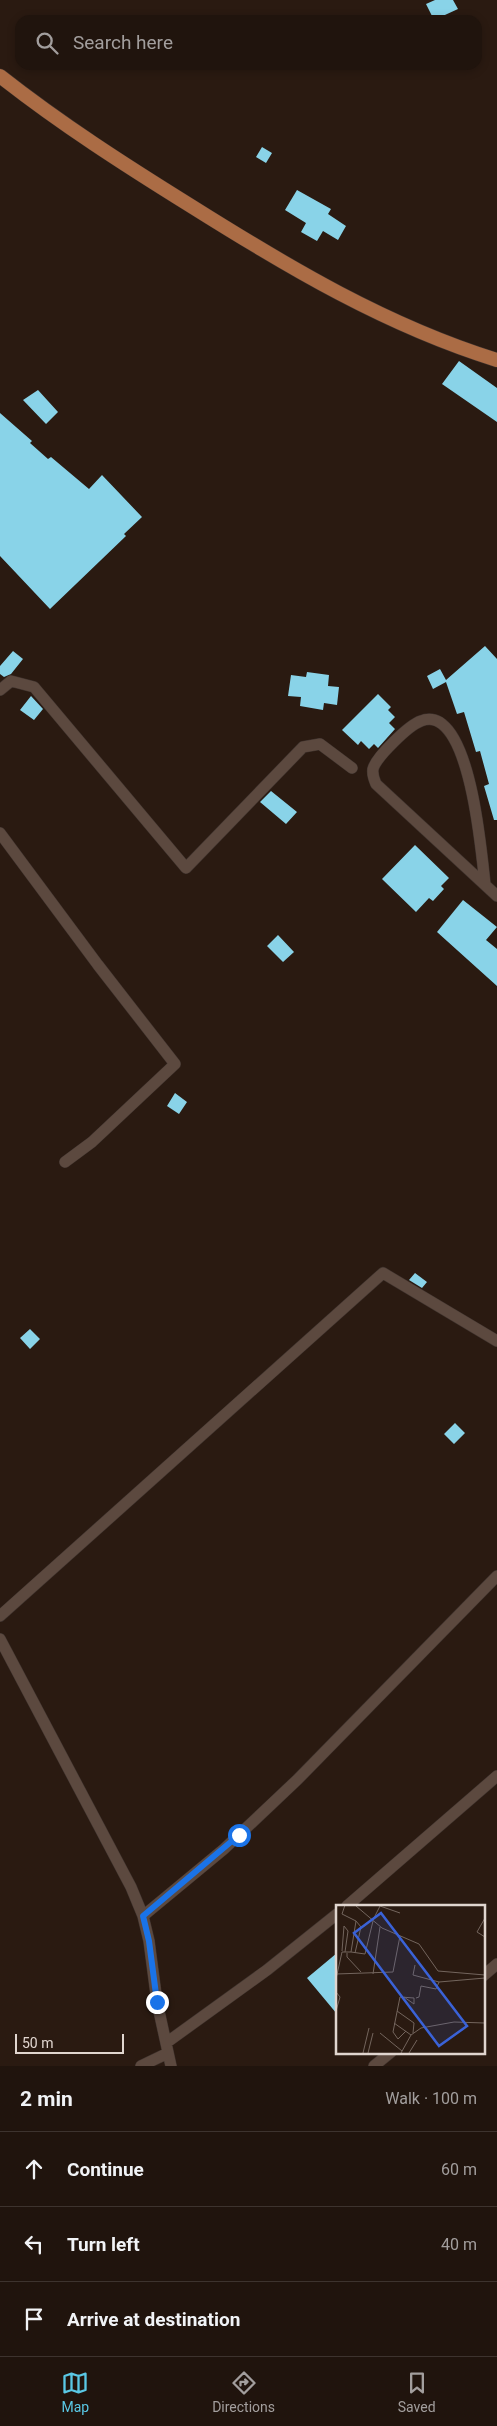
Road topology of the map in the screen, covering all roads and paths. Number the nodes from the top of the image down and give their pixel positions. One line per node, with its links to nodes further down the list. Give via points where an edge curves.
1 (0, 76): 2 (main road, via 108,154 257,248 389,318)
2 (497, 360)
3 (0, 690): 4 (street, via 10,681 34,687 186,868 303,747 320,744)
4 (352, 768)
5 (0, 834): 8 (street, via 174,1064 92,1142)
6 (484, 884): 6 (street, via 478,818 460,752 444,724 436,720 419,721 379,759 373,776 381,790); 7 (street)
7 (497, 896)
8 (65, 1162)
9 (497, 1341): 11 (street, via 383,1273)
10 (497, 1576): 16 (street, via 297,1780 224,1849)
11 (0, 1616)
12 (0, 1639): 16 (street, via 131,1887)
13 (497, 1776): 14 (street)
14 (348, 1905)
15 (336, 1915): 19 (street)
16 (143, 1916): 19 (street)
17 (497, 1964): 18 (street)
18 (484, 1975)
19 (167, 2048): 21 (street); 22 (street)
20 (389, 2054): 23 (street)
21 (141, 2066)
22 (171, 2066)
23 (374, 2066)

